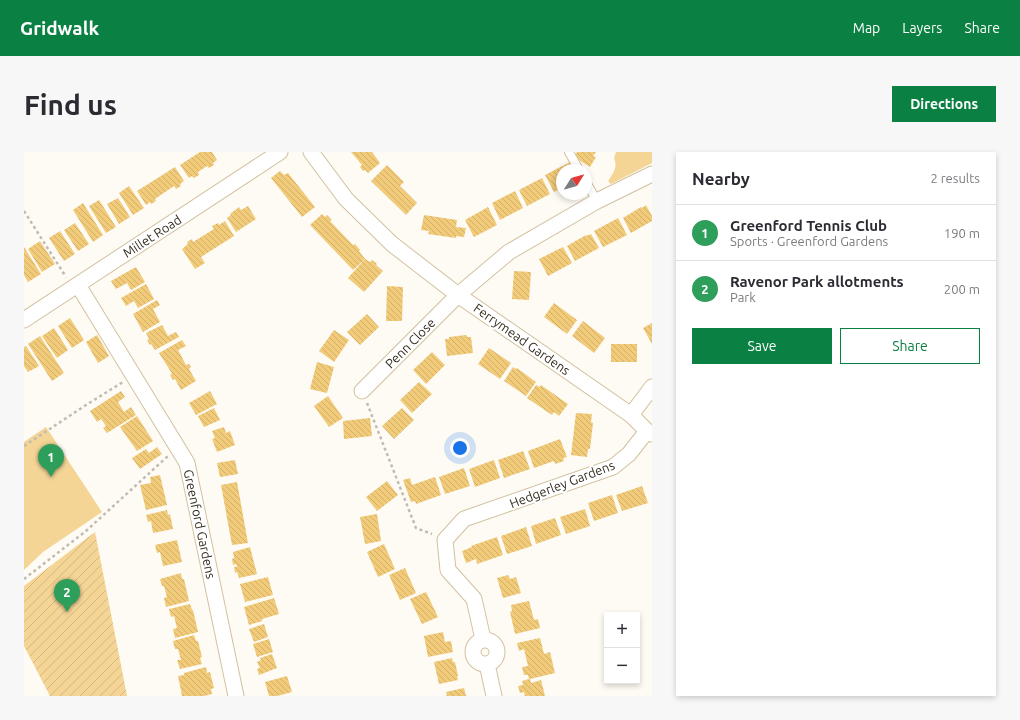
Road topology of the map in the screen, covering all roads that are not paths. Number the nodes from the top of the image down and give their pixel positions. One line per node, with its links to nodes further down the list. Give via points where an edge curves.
1 (280, 152): 8 (street, Millet Road)
2 (311, 152): 9 (street, Ferrymead Gardens, via 346,199 392,244)
3 (569, 152): 4 (lane)
4 (576, 164)
5 (652, 174): 7 (street, Penn Close)
6 (592, 192): 7 (lane)
7 (597, 201): 9 (street, Penn Close, via 509,252)
8 (78, 285): 10 (street, Millet Road); 15 (street, Greenford Gardens, via 186,462)
9 (458, 294): 12 (street, Penn Close); 13 (street, Ferrymead Gardens)
10 (24, 320)
11 (652, 387): 13 (street)
12 (362, 391)
13 (630, 416): 14 (street, Ferrymead Gardens)
14 (649, 432): 16 (street, Hedgerley Gardens, via 614,467 464,519 445,540 448,570 474,599 482,639 491,641 496,647 495,659 487,664)
15 (236, 696)
16 (494, 696)

